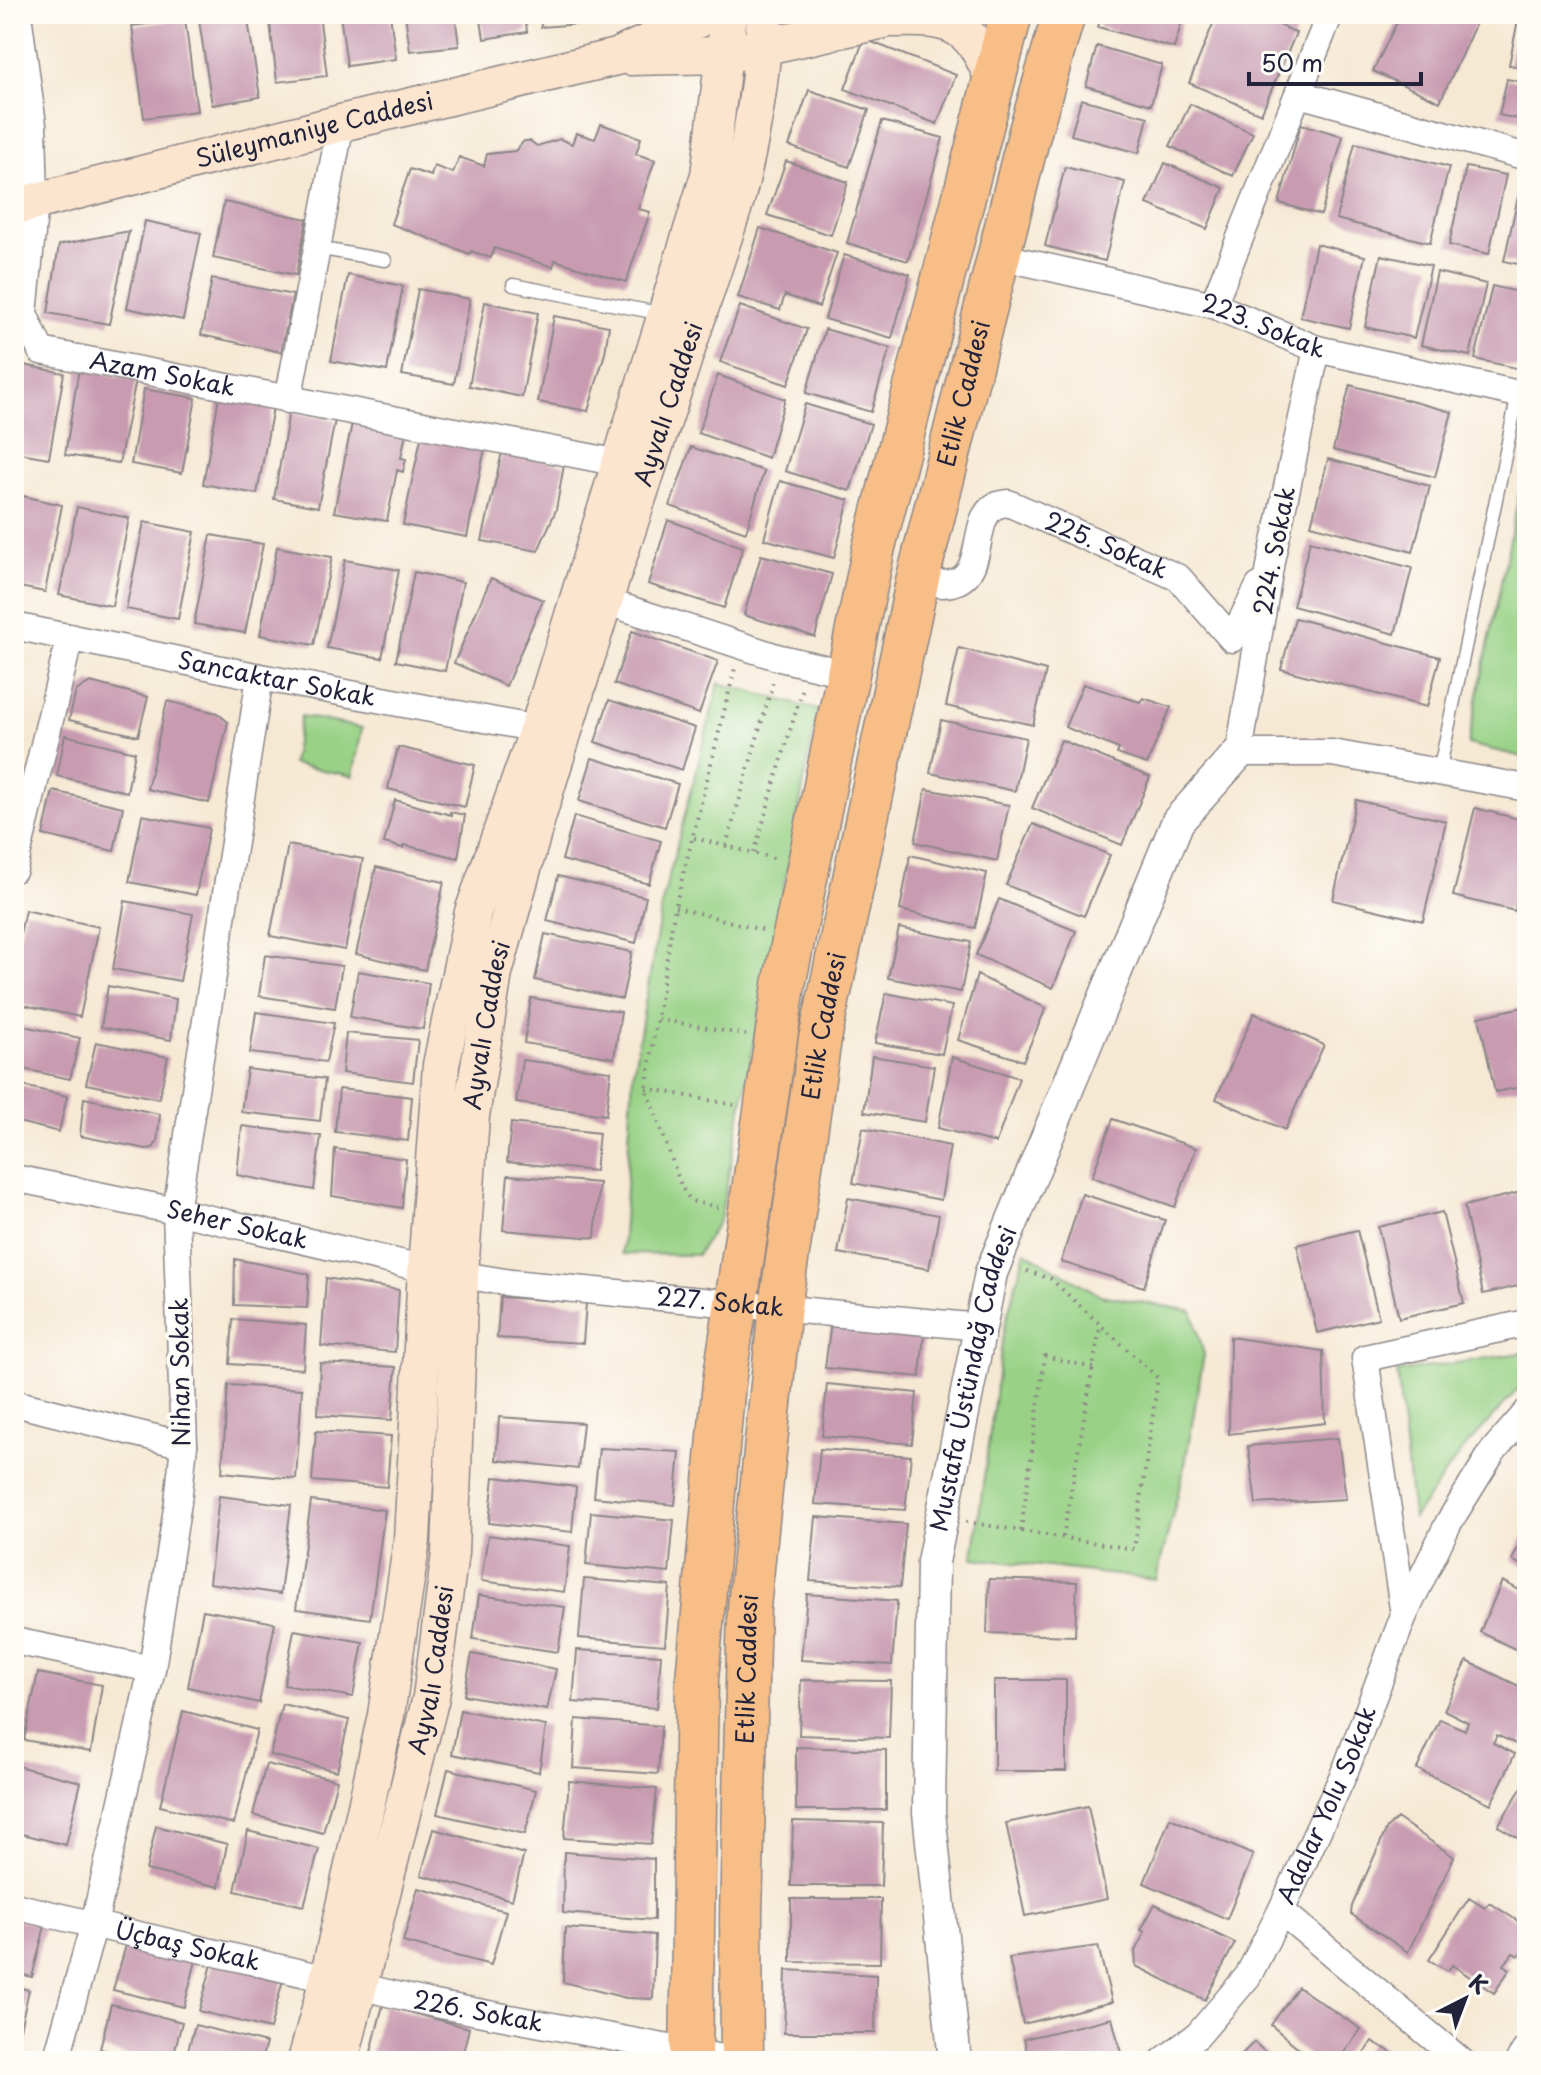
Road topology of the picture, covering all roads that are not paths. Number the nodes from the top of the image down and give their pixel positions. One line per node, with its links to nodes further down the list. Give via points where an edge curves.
1 (18, 14): 15 (street, Azam Sokak, via 33,125)
2 (710, 14): 10 (main road, Süleymaniye Caddesi)
3 (729, 14): 9 (main road, Ayvalı Caddesi)
4 (1011, 14): 11 (main road, Etlik Caddesi)
5 (1064, 14): 17 (main road, Etlik Caddesi)
6 (1330, 14): 12 (street)
7 (904, 16): 8 (main road, Süleymaniye Caddesi); 11 (main road, Süleymaniye Caddesi, via 959,27 974,41)
8 (764, 29): 9 (main road, Süleymaniye Caddesi); 28 (main road, Ayvalı Caddesi, via 736,200)
9 (725, 55): 10 (main road, Süleymaniye Caddesi); 21 (main road, Ayvalı Caddesi, via 709,175)
10 (616, 57): 13 (main road, Süleymaniye Caddesi)
11 (994, 81): 31 (main road, Etlik Caddesi, via 874,547)
12 (1299, 94): 14 (street); 20 (street)
13 (341, 123): 15 (main road, Süleymaniye Caddesi); 16 (street)
14 (1527, 157)
15 (25, 205): 24 (street, Azam Sokak, via 24,314 41,351)
16 (317, 248): 18 (lane); 24 (street)
17 (999, 256): 20 (street, 223. Sokak); 27 (main road, Etlik Caddesi)
18 (385, 260)
19 (513, 285): 21 (lane)
20 (1213, 305): 22 (street, 223. Sokak)
21 (666, 314): 25 (main road, Ayvalı Caddesi)
22 (1317, 349): 23 (street, 223. Sokak); 26 (street, 224. Sokak)
23 (1522, 395): 35 (lane)
24 (288, 400): 25 (street, Azam Sokak)
25 (620, 463): 33 (main road, Ayvalı Caddesi)
26 (1271, 561): 27 (street, 225. Sokak, via 1232,639 1179,578 1008,503 994,506 984,519 973,564 958,580 942,584); 34 (street, 224. Sokak)
27 (918, 578): 42 (main road, Etlik Caddesi, via 820,1039)
28 (604, 601): 31 (street, via 780,658); 40 (main road, Ayvalı Caddesi, via 494,973)
29 (14, 626): 30 (street, Sancaktar Sokak)
30 (70, 637): 32 (street, Sancaktar Sokak); 37 (street)
31 (849, 674): 41 (main road, Etlik Caddesi, via 794,938)
32 (260, 677): 33 (street, Sancaktar Sokak); 39 (street, Nihan Sokak)
33 (538, 729): 40 (main road, Ayvalı Caddesi, via 473,912 441,1065)
34 (1239, 753): 35 (street, via 1332,753); 44 (street, Mustafa Üstündağ Caddesi, via 1178,821 991,1273)
35 (1439, 772): 36 (street)
36 (1527, 788)
37 (14, 869)
38 (14, 1178): 39 (street, Seher Sokak)
39 (176, 1211): 40 (street, Seher Sokak); 47 (street, Nihan Sokak)
40 (443, 1272): 41 (street, 227. Sokak); 54 (main road, Ayvalı Caddesi, via 450,1553 431,1697)
41 (735, 1303): 42 (street, 227. Sokak); 56 (main road, Etlik Caddesi, via 697,1679)
42 (780, 1307): 44 (street, 227. Sokak); 60 (main road, Etlik Caddesi, via 749,1607)
43 (1527, 1323): 48 (street, Adalar Yolu Sokak, via 1365,1358)
44 (980, 1327): 61 (street, Mustafa Üstündağ Caddesi, via 933,1562 929,1812)
45 (14, 1403): 47 (street)
46 (1527, 1412): 48 (street, Adalar Yolu Sokak, via 1493,1451 1449,1522)
47 (184, 1445): 50 (street, Nihan Sokak)
48 (1404, 1615): 52 (street, Adalar Yolu Sokak, via 1346,1769)
49 (14, 1641): 50 (street)
50 (152, 1669): 53 (street, Nihan Sokak)
51 (14, 1906): 53 (street, Üçbaş Sokak)
52 (1281, 1911): 62 (street, via 1248,1976 1198,2035); 63 (street, Adalar Yolu Sokak)
53 (94, 1924): 54 (street, Üçbaş Sokak); 57 (street, Nihan Sokak)
54 (344, 1982): 56 (street, 226. Sokak); 58 (main road, Ayvalı Caddesi); 59 (main road, Ayvalı Caddesi)
55 (1527, 2053): 64 (street)
56 (691, 2056): 60 (street, 226. Sokak)
57 (56, 2061)
58 (306, 2061)
59 (340, 2061)
60 (740, 2061)
61 (955, 2061)
62 (1163, 2061)
63 (1461, 2061)
64 (1522, 2061)

